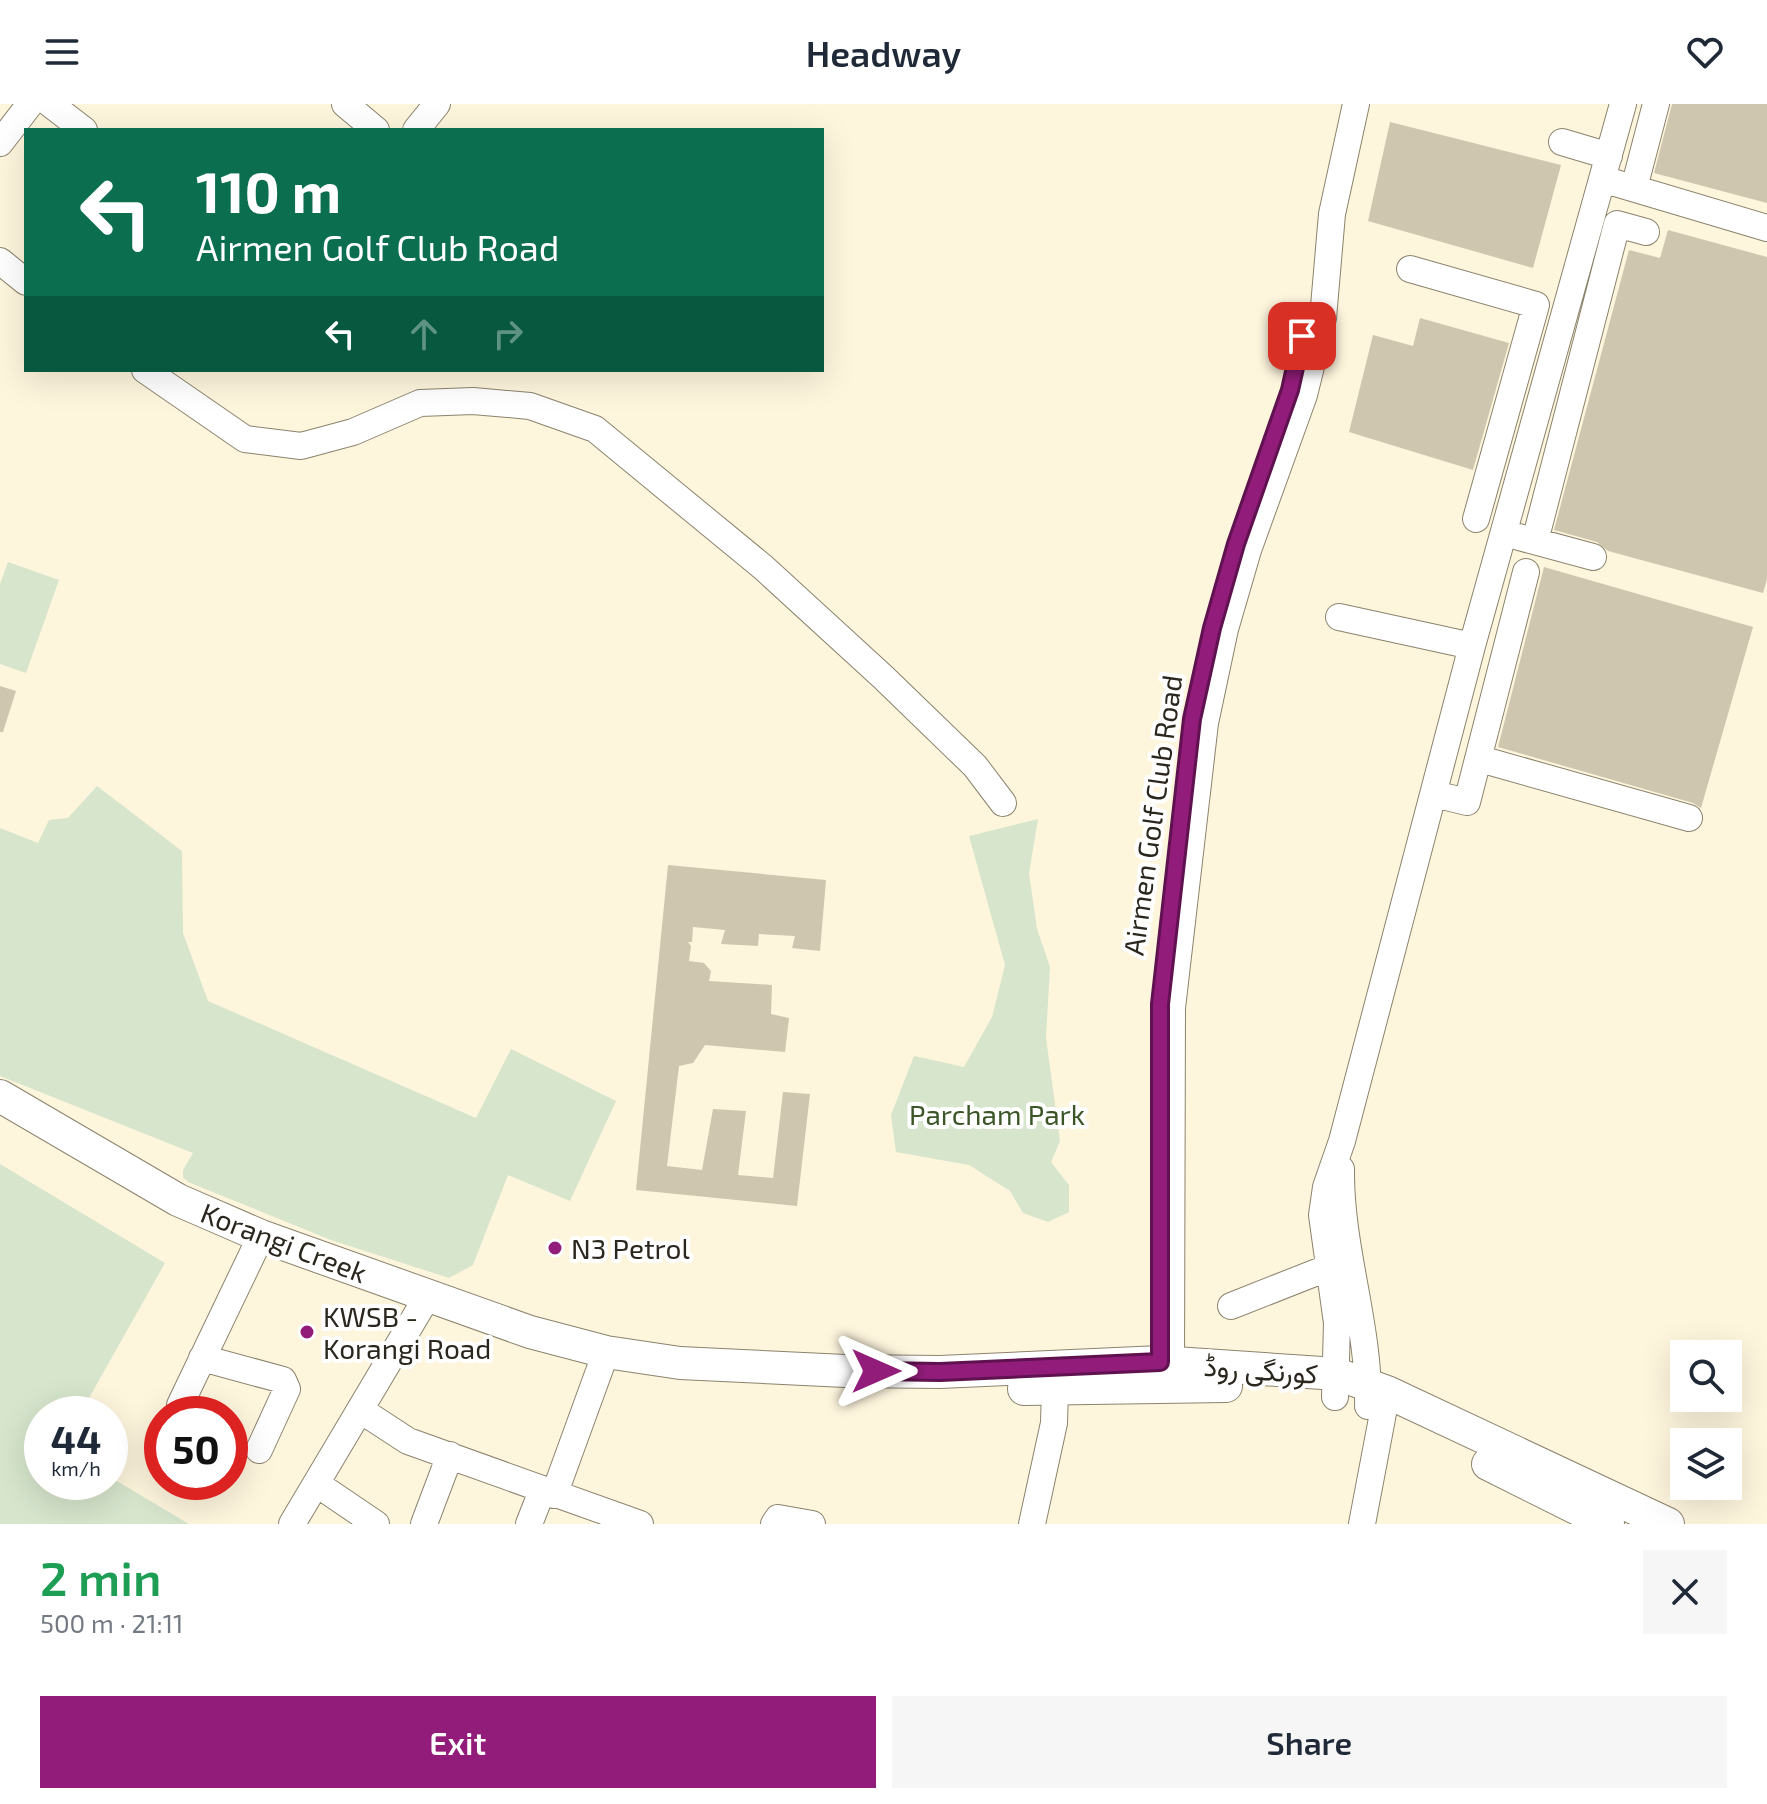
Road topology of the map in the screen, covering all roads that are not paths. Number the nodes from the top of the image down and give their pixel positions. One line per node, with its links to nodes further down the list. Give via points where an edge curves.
1 (30, 104): 13 (street)
2 (50, 104): 9 (street)
3 (345, 104): 10 (street)
4 (437, 104): 11 (street)
5 (1343, 104): 43 (street, Airmen Golf Club Road, via 1290,390 1236,544 1192,719 1160,1004)
6 (1356, 104): 43 (street, Airmen Golf Club Road, via 1332,214 1323,318 1304,395 1248,550 1205,723 1172,1008)
7 (1623, 104): 14 (street)
8 (1656, 104): 15 (street)
9 (81, 128)
10 (374, 128)
11 (418, 128)
12 (1562, 142): 14 (street)
13 (0, 143)
14 (1605, 167): 15 (street); 22 (street)
15 (1634, 188): 16 (street)
16 (1767, 228)
17 (1646, 232): 26 (street, via 1617,224)
18 (0, 261): 20 (street)
19 (1410, 269): 21 (street, via 1536,305)
20 (24, 280)
21 (1520, 360): 22 (street); 24 (street)
22 (1550, 368): 25 (street)
23 (148, 372): 33 (street, via 245,439 301,446 353,432 420,403 473,401 530,406 595,429 786,587 975,766)
24 (1476, 519)
25 (1504, 533): 26 (street); 30 (street)
26 (1535, 541): 27 (street)
27 (1593, 557)
28 (1526, 572): 31 (street)
29 (1339, 617): 30 (street)
30 (1472, 646): 32 (street)
31 (1480, 759): 32 (street, via 1467,802); 34 (street)
32 (1434, 794): 37 (street, via 1342,1141)
33 (1003, 803)
34 (1689, 818)
35 (0, 1096): 36 (main road, Korangi Creek, via 178,1200)
36 (261, 1236): 38 (main road, Korangi Creek); 41 (street)
37 (1338, 1263): 39 (street); 44 (street); 47 (street, via 1360,1318)
38 (427, 1297): 40 (main road, Korangi Creek); 48 (street)
39 (1231, 1306)
40 (606, 1352): 42 (main road, Korangi Creek); 52 (street)
41 (202, 1358): 46 (street); 49 (street, via 283,1380 287,1389)
42 (680, 1363): 43 (main road, کورنگی روڈ, via 845,1371); 45 (main road, کورنگی روڈ, via 733,1378 873,1391)
43 (1164, 1374): 44 (main road, کورنگی روڈ, via 1305,1388); 45 (main road, کورنگی روڈ)
44 (1336, 1385): 47 (main road, کورنگی روڈ)
45 (1055, 1389): 61 (street, via 1054,1423)
46 (184, 1396)
47 (1377, 1399): 53 (main road, کورنگی روڈ); 62 (street); 63 (main road, کورنگی روڈ)
48 (362, 1411): 50 (street, via 408,1441); 51 (street)
49 (259, 1450)
50 (450, 1455): 52 (street); 56 (street)
51 (317, 1484): 54 (street); 55 (street)
52 (548, 1493): 57 (street); 58 (street)
53 (1587, 1519)
54 (292, 1524)
55 (376, 1524)
56 (424, 1524)
57 (529, 1524)
58 (640, 1524)
59 (774, 1524): 60 (street, via 778,1518)
60 (812, 1524)
61 (1032, 1524)
62 (1362, 1524)
63 (1668, 1524)

